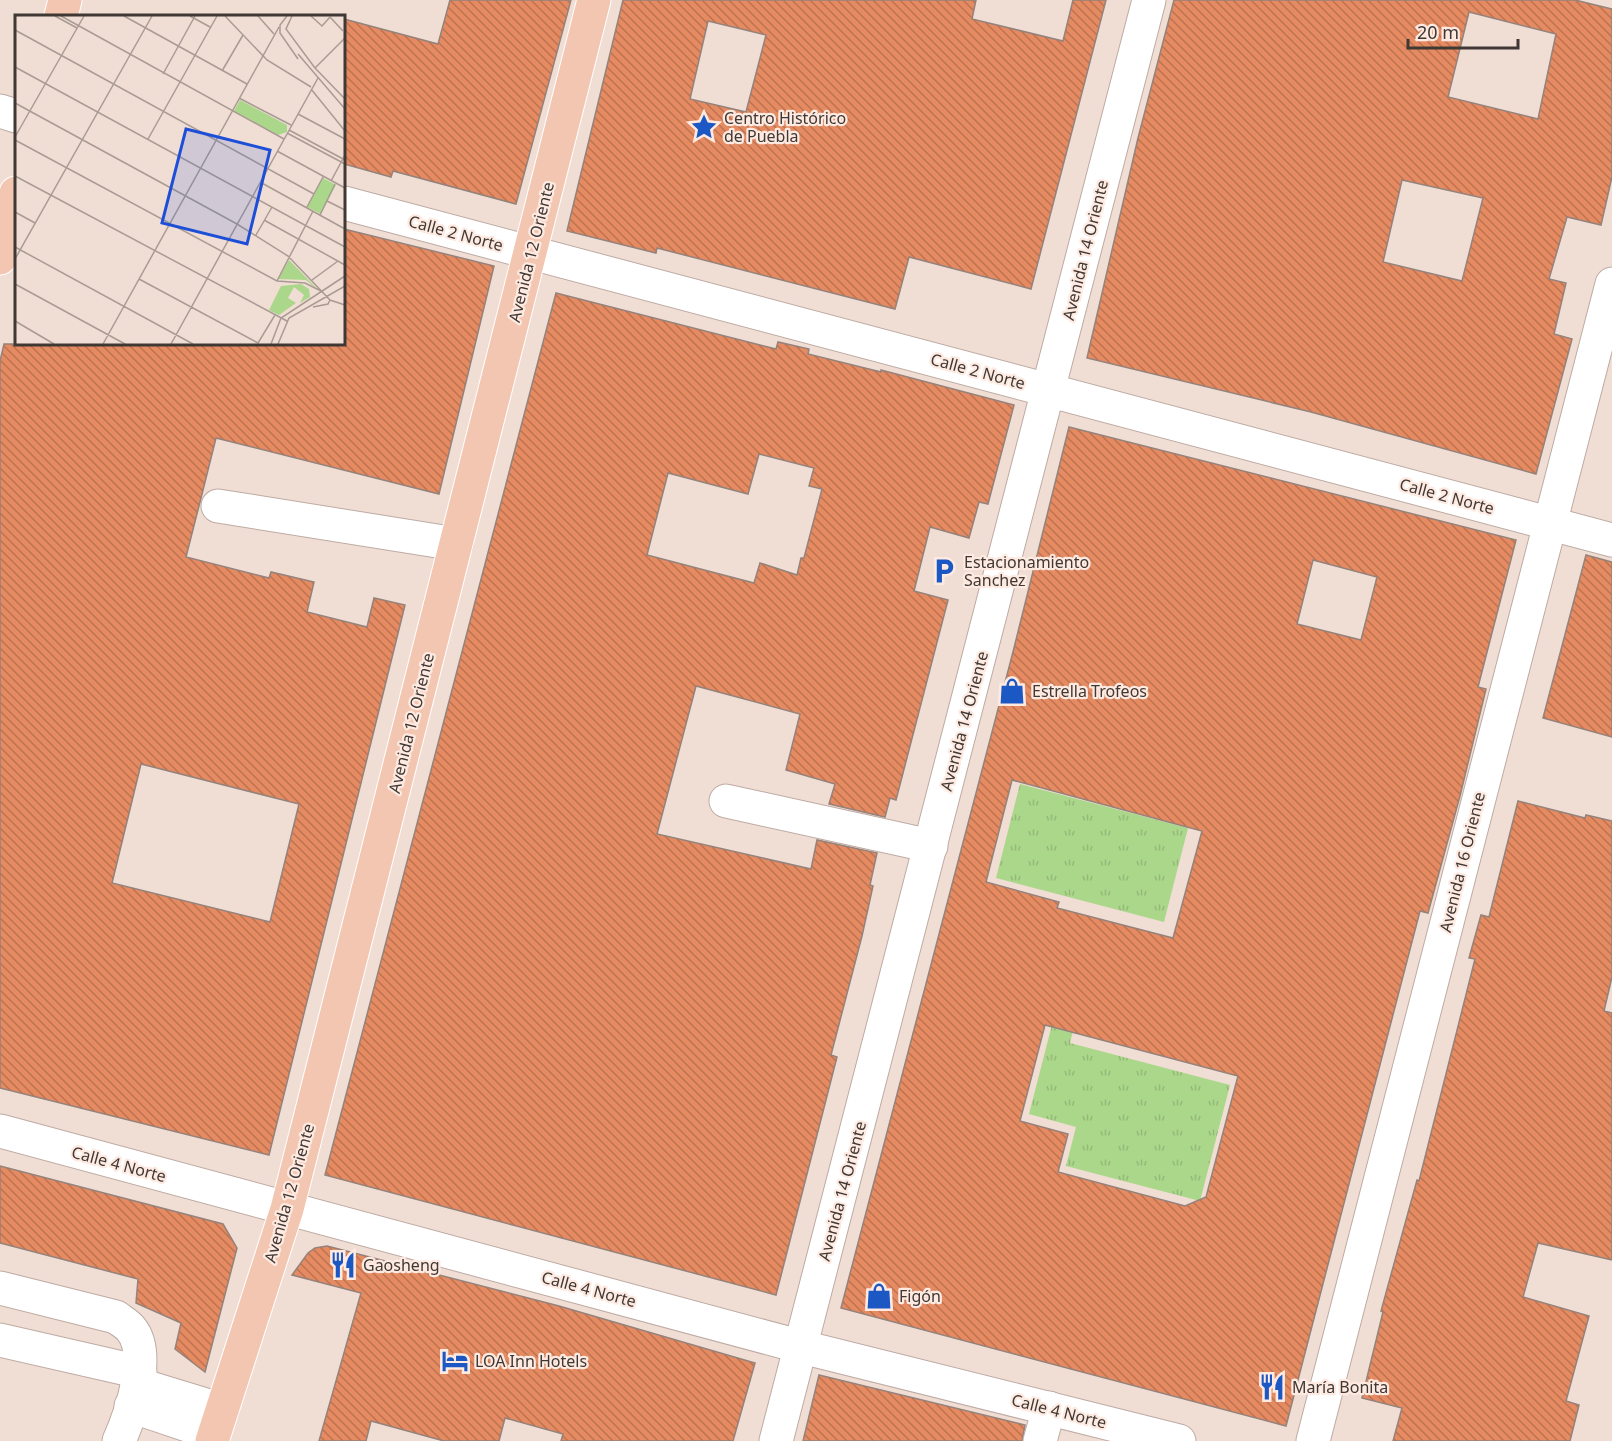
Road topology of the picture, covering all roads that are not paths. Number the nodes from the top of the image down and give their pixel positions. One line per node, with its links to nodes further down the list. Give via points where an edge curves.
1 (65, 0): 4 (main road)
2 (594, 0): 9 (main road, Avenida 12 Oriente)
3 (1149, 0): 12 (street, Avenida 14 Oriente)
4 (61, 15)
5 (0, 111): 6 (street)
6 (15, 116)
7 (15, 197): 10 (main road)
8 (345, 203): 9 (street, Calle 2 Norte)
9 (531, 252): 12 (street, Calle 2 Norte); 16 (main road, Avenida 12 Oriente)
10 (0, 258)
11 (1612, 284): 14 (street, Avenida 16 Oriente)
12 (1049, 390): 14 (street, Calle 2 Norte); 18 (street, Avenida 14 Oriente)
13 (218, 506): 16 (street)
14 (1549, 523): 15 (street, Calle 2 Norte); 31 (street, Avenida 16 Oriente)
15 (1612, 540)
16 (456, 544): 20 (main road, Avenida 12 Oriente)
17 (726, 801): 18 (street)
18 (931, 846): 23 (street, Avenida 14 Oriente)
19 (0, 1131): 20 (street, Calle 4 Norte)
20 (287, 1209): 23 (street, Calle 4 Norte); 26 (main road, Avenida 12 Oriente)
21 (0, 1288): 24 (street, via 116,1317 132,1329 139,1346)
22 (0, 1340): 24 (street)
23 (802, 1347): 25 (street, Calle 4 Norte); 28 (street, Avenida 14 Oriente)
24 (136, 1388): 26 (street); 27 (street)
25 (1049, 1408): 29 (street); 30 (street, Calle 4 Norte)
26 (216, 1428)
27 (119, 1441)
28 (776, 1441)
29 (1040, 1441)
30 (1179, 1441)
31 (1313, 1441)

